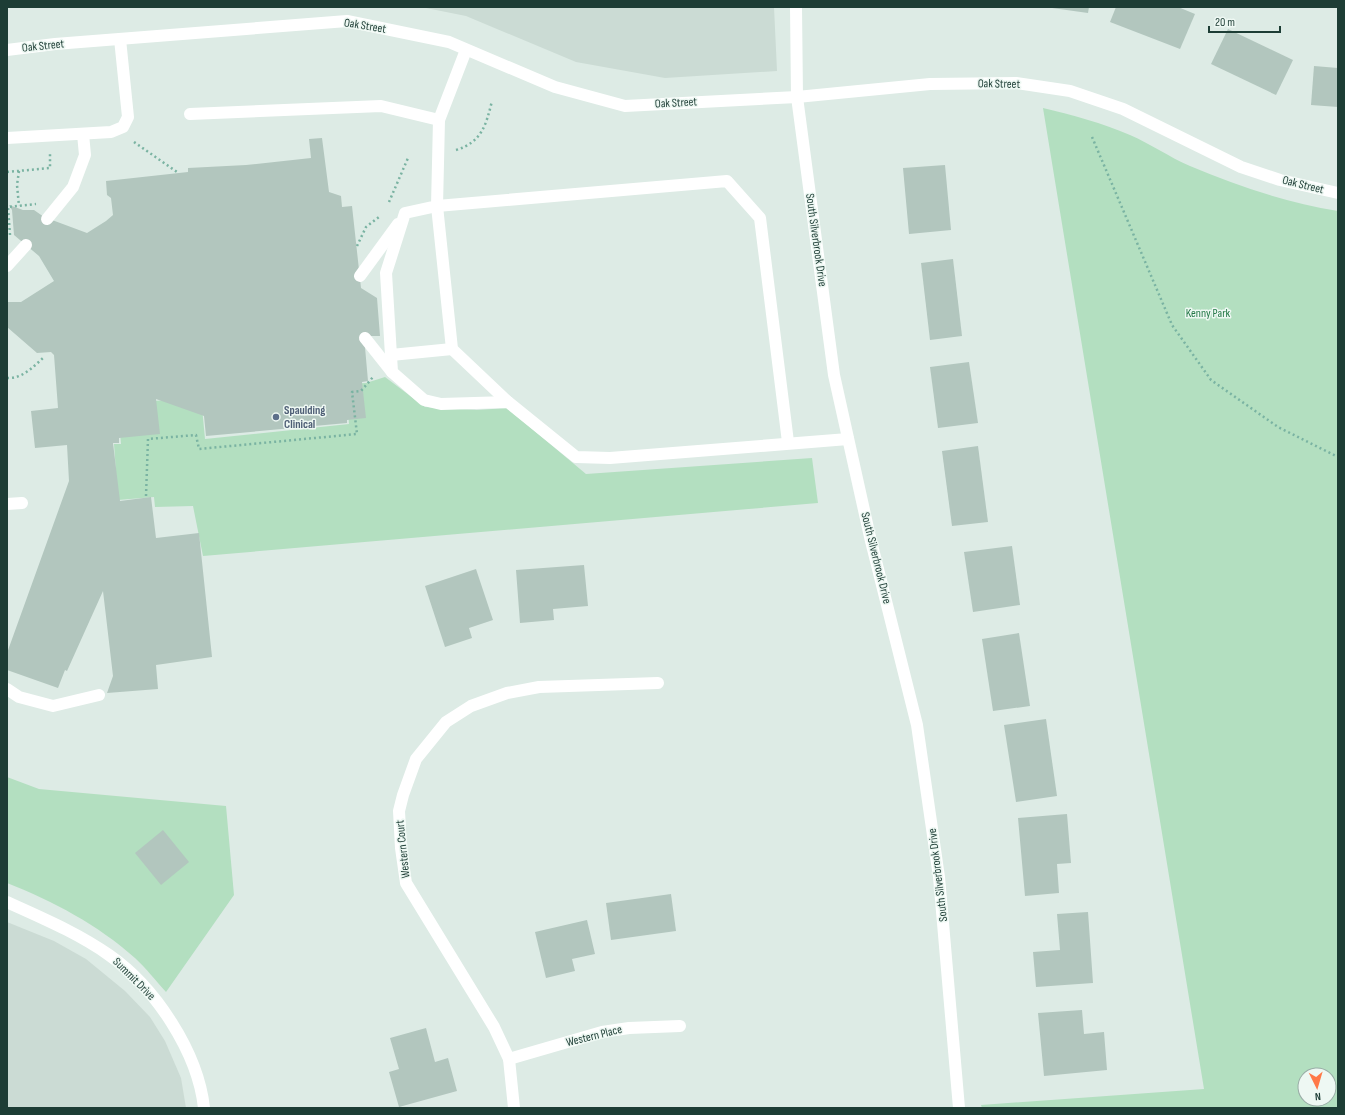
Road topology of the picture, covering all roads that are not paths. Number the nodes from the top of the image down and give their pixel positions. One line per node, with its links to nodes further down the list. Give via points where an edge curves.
1 (796, 7): 5 (street, South Silverbrook Drive)
2 (120, 39): 3 (street, Oak Street); 4 (street, Oak Street, via 347,21 449,42); 8 (street, via 128,117 123,127 111,132)
3 (7, 50)
4 (466, 50): 5 (street, Oak Street, via 555,87 625,106); 7 (street)
5 (797, 96): 10 (street, Oak Street, via 930,84 1016,83 1070,91 1123,109 1241,167 1280,180); 21 (street, South Silverbrook Drive, via 834,375)
6 (190, 114): 7 (street, via 381,106)
7 (439, 120): 11 (street)
8 (83, 134): 9 (street); 13 (street, via 85,155 72,187)
9 (7, 138)
10 (1338, 193)
11 (437, 206): 12 (street); 18 (street); 22 (street, via 727,181 760,218)
12 (405, 213): 16 (street); 19 (street, via 386,273)
13 (47, 219)
14 (26, 245): 15 (street)
15 (7, 266)
16 (360, 276)
17 (364, 338): 19 (street)
18 (452, 349): 19 (street); 20 (street)
19 (389, 363): 20 (street, via 424,400 441,404)
20 (508, 402): 22 (street, via 576,458 610,458)
21 (848, 439): 22 (street); 33 (street, South Silverbrook Drive, via 918,725 940,877)
22 (788, 442)
23 (22, 503): 24 (street)
24 (7, 504)
25 (658, 682): 30 (street, Western Court, via 538,687 507,692 471,706 446,722 416,758 399,811 406,883 494,1027)
26 (7, 689): 27 (street, via 19,697 53,706)
27 (99, 695)
28 (7, 902): 31 (street, Summit Drive, via 58,925 110,955 137,979 160,1004 187,1047)
29 (680, 1026): 30 (street, Western Place, via 602,1032)
30 (509, 1059): 32 (street, Western Court)
31 (204, 1108)
32 (514, 1108)
33 (959, 1108)

